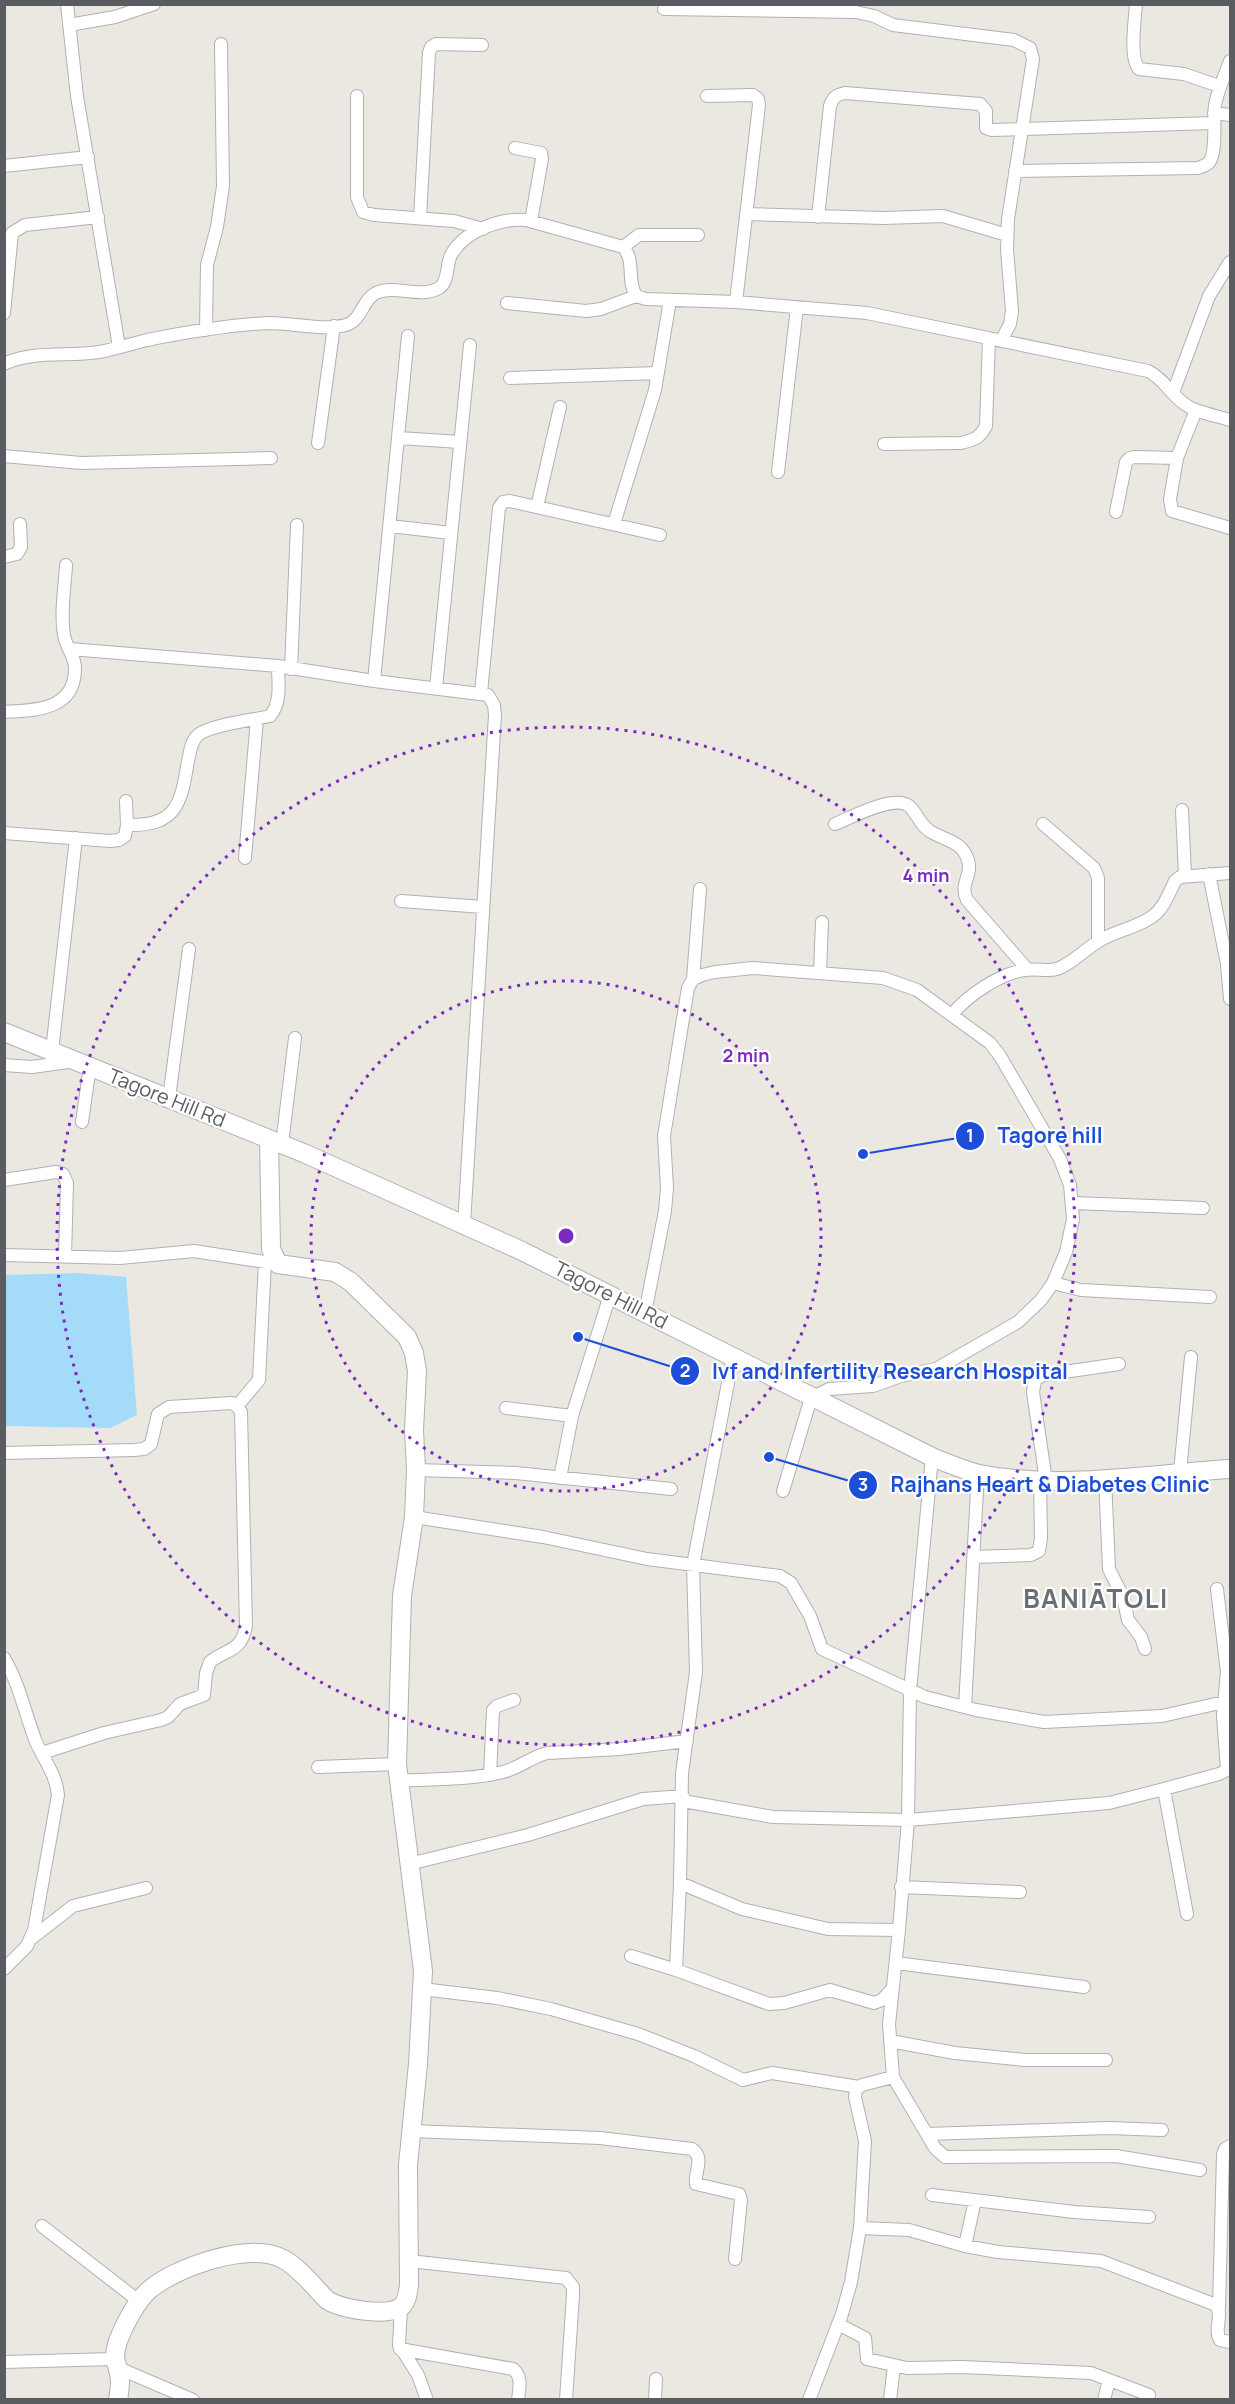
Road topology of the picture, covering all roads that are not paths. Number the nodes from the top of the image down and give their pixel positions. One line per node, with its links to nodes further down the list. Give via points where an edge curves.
1 (67, 4): 7 (street)
2 (154, 4): 5 (street)
3 (1136, 4): 11 (street, via 1134,56 1139,69 1184,74)
4 (731, 7): 6 (street); 16 (street, via 856,12 893,24 1022,42 1030,48 1033,59)
5 (134, 8): 7 (street, via 100,20)
6 (664, 9)
7 (69, 25): 18 (street)
8 (220, 44): 38 (street, via 223,186 207,265)
9 (482, 45): 24 (street, via 431,47)
10 (1230, 61): 11 (street)
11 (1219, 86): 15 (street)
12 (357, 96): 24 (street, via 357,197 363,212)
13 (707, 96): 21 (street, via 753,95 758,99)
14 (1230, 115): 15 (street)
15 (1213, 118): 16 (street); 20 (street, via 1210,162 1198,168)
16 (1023, 130): 20 (street); 22 (street, via 986,128 986,111 980,104 837,95 830,106)
17 (514, 148): 25 (street, via 541,153)
18 (88, 157): 19 (street); 23 (street)
19 (4, 166)
20 (1015, 171): 28 (street)
21 (746, 214): 22 (street); 33 (street)
22 (818, 216): 28 (street, via 943,216)
23 (98, 217): 36 (street, via 25,225 12,233); 42 (street)
24 (420, 218): 26 (street, via 454,220)
25 (531, 221): 26 (street, via 512,219); 29 (street)
26 (483, 229): 37 (street, via 461,243 451,255 440,288 429,292 375,293 356,319)
27 (698, 235): 29 (street, via 639,235)
28 (1008, 235): 40 (street, via 1012,311 1010,324)
29 (623, 247): 31 (street, via 630,260 630,286)
30 (1230, 262): 46 (street, via 1209,296)
31 (636, 296): 32 (street); 34 (street, via 586,311)
32 (670, 300): 33 (street); 44 (street)
33 (736, 302): 35 (street)
34 (507, 303)
35 (798, 307): 40 (street, via 867,313); 57 (street)
36 (4, 314)
37 (334, 326): 38 (street, via 270,323); 52 (street)
38 (206, 330): 42 (street)
39 (408, 336): 50 (street)
40 (995, 340): 46 (street, via 1148,371 1159,376); 53 (street, via 986,426 981,435 961,443)
41 (470, 345): 51 (street)
42 (118, 347): 43 (street, via 21,358)
43 (4, 364)
44 (658, 373): 45 (street); 61 (street)
45 (510, 378)
46 (1173, 393): 48 (street)
47 (560, 407): 58 (street)
48 (1196, 410): 49 (street); 55 (street)
49 (1230, 420)
50 (399, 438): 51 (street); 63 (street)
51 (460, 442): 65 (street)
52 (318, 443)
53 (884, 444)
54 (4, 456): 56 (street, via 81,463)
55 (1177, 458): 59 (street, via 1130,458); 64 (street, via 1170,499 1172,512)
56 (272, 459)
57 (778, 472)
58 (537, 507): 61 (street); 73 (street, via 510,501 502,502 499,508)
59 (1116, 512)
60 (20, 524): 67 (street, via 20,551)
61 (614, 524): 66 (street)
62 (297, 525): 70 (street)
63 (390, 526): 65 (street); 71 (street)
64 (1230, 528)
65 (451, 533): 72 (street)
66 (660, 536)
67 (4, 557)
68 (66, 566): 69 (street, via 63,625)
69 (70, 649): 70 (street); 74 (street, via 75,670 66,695 41,710)
70 (284, 667): 71 (street); 75 (street, via 276,709 270,716)
71 (374, 681): 72 (street)
72 (436, 688): 73 (street)
73 (481, 693): 89 (street, via 489,695 495,705)
74 (4, 712)
75 (257, 719): 80 (street, via 205,730 196,736 184,788 170,815 158,823); 83 (street)
76 (126, 801): 80 (street)
77 (1182, 810): 86 (street)
78 (835, 824): 93 (street, via 885,804 907,804 926,829 961,848 968,860 968,876 963,886 967,900)
79 (1043, 824): 91 (street, via 1095,868)
80 (128, 825): 82 (street, via 125,836 119,840)
81 (4, 833): 82 (street)
82 (76, 838): 100 (street)
83 (245, 858)
84 (1230, 873): 85 (street)
85 (1209, 874): 86 (street); 96 (street)
86 (1185, 876): 91 (street, via 1175,881 1155,915)
87 (700, 889): 95 (street)
88 (401, 901): 89 (street)
89 (483, 907): 109 (street)
90 (822, 922): 94 (street)
91 (1098, 941): 93 (street, via 1056,969)
92 (189, 949): 103 (street)
93 (1027, 969): 97 (street, via 974,993)
94 (820, 973): 95 (street, via 753,968); 97 (street, via 901,983)
95 (693, 979): 116 (street, via 688,988 664,1137 665,1211)
96 (1230, 999)
97 (952, 1015): 107 (street, via 990,1043 1000,1056 1060,1159)
98 (4, 1032): 100 (street, Tagore Hill Rd)
99 (295, 1038): 105 (street)
100 (52, 1051): 101 (street, Tagore Hill Rd)
101 (83, 1064): 102 (street); 103 (street, Tagore Hill Rd); 104 (street)
102 (4, 1065)
103 (169, 1098): 105 (street, Tagore Hill Rd)
104 (82, 1122)
105 (276, 1142): 109 (street, Tagore Hill Rd); 112 (street)
106 (4, 1180): 111 (street, via 63,1174 67,1183)
107 (1073, 1203): 108 (street); 113 (street, via 1066,1252)
108 (1203, 1208)
109 (464, 1224): 114 (street, Tagore Hill Rd)
110 (4, 1255): 111 (street)
111 (65, 1257): 112 (street, via 120,1258 194,1251)
112 (272, 1263): 121 (street, via 259,1380); 127 (street, via 342,1276 407,1337 417,1371)
113 (1053, 1282): 115 (street, via 1081,1290); 120 (street, via 1018,1322 936,1369 873,1386 830,1389)
114 (610, 1295): 116 (street, Tagore Hill Rd); 123 (street)
115 (1209, 1297)
116 (645, 1312): 117 (street, Tagore Hill Rd)
117 (733, 1357): 120 (street, Tagore Hill Rd); 137 (street)
118 (1191, 1357): 128 (street)
119 (1119, 1364): 132 (street, via 1043,1375 1035,1380)
120 (811, 1398): 125 (street, Tagore Hill Rd); 134 (street)
121 (237, 1406): 124 (street, via 232,1403 161,1410 151,1444 144,1449); 146 (street, via 242,1412 246,1626 243,1640 210,1662 204,1695 180,1704 165,1718)
122 (506, 1408): 123 (street)
123 (572, 1416): 130 (street)
124 (4, 1453)
125 (932, 1457): 129 (street, Tagore Hill Rd); 141 (street)
126 (1230, 1469): 128 (street, Tagore Hill Rd)
127 (416, 1470): 130 (street); 135 (street)
128 (1180, 1472): 131 (street, Tagore Hill Rd)
129 (978, 1473): 132 (street, Tagore Hill Rd); 136 (street)
130 (560, 1478): 133 (street)
131 (1105, 1478): 132 (street, Tagore Hill Rd); 139 (street, via 1109,1569 1123,1597 1128,1620)
132 (1043, 1480): 136 (street, via 1039,1551 1031,1555)
133 (670, 1489)
134 (783, 1491)
135 (414, 1517): 137 (street); 148 (street, via 402,1596)
136 (974, 1557): 144 (street)
137 (693, 1566): 141 (street, via 776,1575 787,1580 814,1624 822,1649); 145 (street, via 696,1672)
138 (1217, 1589): 143 (street, via 1227,1672)
139 (1145, 1648)
140 (4, 1658): 146 (street)
141 (910, 1691): 144 (street); 152 (street)
142 (514, 1700): 149 (street, via 493,1710)
143 (1224, 1702): 144 (street, via 1173,1714 1065,1722 1030,1720); 150 (street, via 1225,1772)
144 (965, 1707)
145 (687, 1741): 149 (street, via 547,1753); 151 (street)
146 (42, 1753): 160 (street, via 58,1794)
147 (318, 1767): 148 (street)
148 (398, 1772): 149 (street); 153 (street)
149 (490, 1775)
150 (1164, 1789): 152 (street, via 1099,1804); 158 (street)
151 (683, 1799): 152 (street, via 773,1817); 153 (street, via 643,1799 528,1835); 154 (street)
152 (908, 1820): 155 (street)
153 (409, 1864): 167 (street, via 420,1939)
154 (680, 1883): 159 (street, via 742,1909 828,1929); 164 (street)
155 (901, 1887): 157 (street); 159 (street)
156 (146, 1888): 160 (street, via 73,1906)
157 (1020, 1892)
158 (1187, 1914)
159 (899, 1930): 162 (street)
160 (31, 1940): 163 (street)
161 (631, 1956): 164 (street)
162 (896, 1963): 165 (street); 166 (street)
163 (4, 1969)
164 (676, 1970): 165 (street, via 769,2004 830,1990 874,2003)
165 (893, 1987): 168 (street)
166 (1084, 1987)
167 (422, 1989): 171 (street, via 551,2008 638,2034 743,2080 772,2073); 173 (street)
168 (890, 2041): 169 (street, via 1025,2060); 170 (street)
169 (1106, 2060)
170 (892, 2077): 171 (street); 174 (street)
171 (859, 2086): 181 (street, via 855,2097 865,2149)
172 (1162, 2130): 174 (street)
173 (411, 2131): 183 (street, via 610,2139 692,2149 699,2158 696,2184 739,2194); 184 (street)
174 (927, 2134): 176 (street, via 945,2157 1099,2156)
175 (1230, 2146): 187 (street, via 1222,2155)
176 (1200, 2170)
177 (932, 2195): 178 (street)
178 (975, 2200): 179 (street); 182 (street)
179 (1149, 2217)
180 (42, 2226): 185 (street)
181 (860, 2228): 182 (street, via 909,2230); 188 (street, via 851,2282)
182 (965, 2246): 187 (street, via 1101,2261)
183 (735, 2259)
184 (409, 2261): 186 (street, via 408,2296); 201 (street, via 566,2278 573,2286)
185 (140, 2302): 186 (street, via 148,2291 174,2274 208,2261 261,2253 284,2259 334,2305 383,2311); 192 (street, via 119,2340)
186 (401, 2307): 190 (street)
187 (1219, 2307): 189 (street, via 1218,2336)
188 (838, 2324): 193 (street, via 865,2338 867,2359); 203 (street)
189 (1230, 2342)
190 (400, 2349): 199 (street, via 418,2375); 200 (street, via 513,2369 520,2380)
191 (4, 2362): 192 (street)
192 (115, 2363): 197 (street, via 120,2380); 198 (street)
193 (894, 2366): 195 (street, via 1091,2373); 204 (street)
194 (656, 2379): 202 (street)
195 (1109, 2380): 196 (street); 205 (street)
196 (1149, 2395)
197 (118, 2400)
198 (193, 2400)
199 (427, 2400)
200 (518, 2400)
201 (566, 2400)
202 (655, 2400)
203 (809, 2400)
204 (890, 2400)
205 (1104, 2400)

